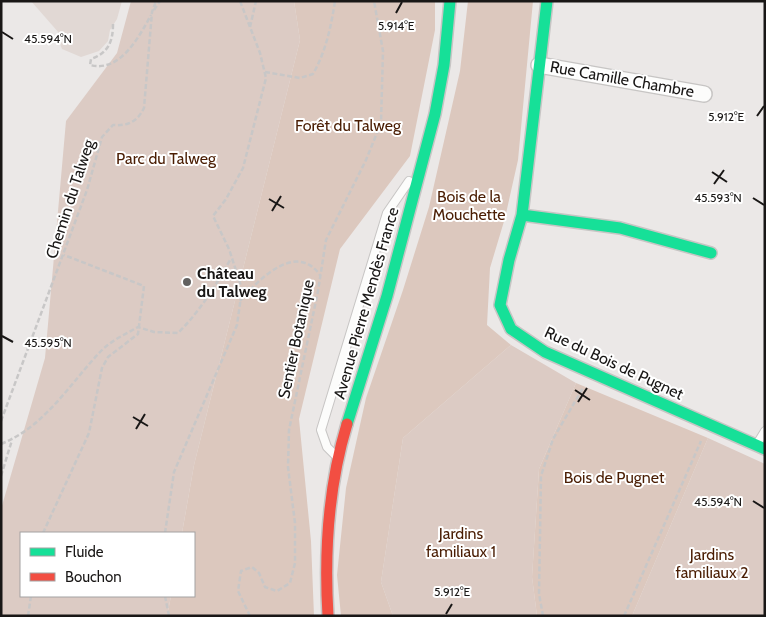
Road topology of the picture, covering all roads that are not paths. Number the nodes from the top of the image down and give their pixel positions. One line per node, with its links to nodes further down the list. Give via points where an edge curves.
1 (450, 1): 5 (street, Avenue Pierre Mendès France, via 444,65)
2 (547, 1): 3 (street, Rue du Bois de Pugnet)
3 (540, 65): 4 (street, Rue Camille Chambre); 6 (street, Rue du Bois de Pugnet)
4 (704, 94)
5 (422, 166): 10 (street, Avenue Pierre Mendès France, via 387,296); 10 (lane, via 387,213 321,430)
6 (522, 215): 7 (street, via 620,228); 9 (street, Rue du Bois de Pugnet, via 500,305 511,329 545,352)
7 (712, 252)
8 (765, 431): 9 (lane)
9 (761, 447)
10 (336, 458): 11 (street, Avenue Pierre Mendès France, via 328,512)
11 (328, 616)

